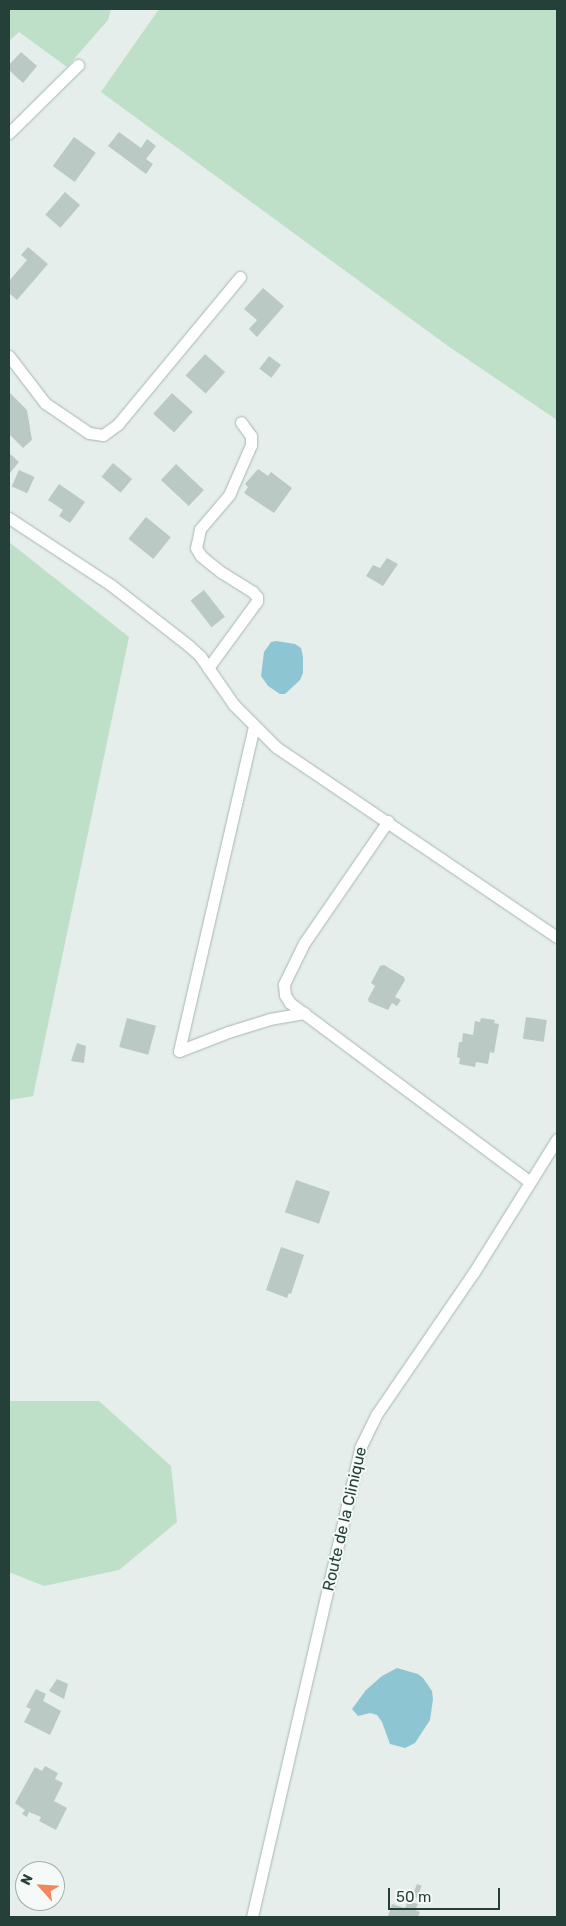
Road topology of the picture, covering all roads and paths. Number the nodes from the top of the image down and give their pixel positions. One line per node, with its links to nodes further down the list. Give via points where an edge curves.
1 (78, 65): 2 (street)
2 (9, 133)
3 (240, 277): 4 (street, via 118,424 103,435 89,433 45,403)
4 (9, 356)
5 (241, 422): 7 (street, via 251,436 251,445 229,495 200,529 196,548 222,573 253,592 257,602)
6 (9, 518): 7 (street, via 111,585 189,646)
7 (208, 668): 8 (street)
8 (254, 727): 9 (street, via 276,747); 11 (street, via 179,1051 270,1019)
9 (388, 821): 10 (street); 11 (street, via 304,943 290,970 284,984 285,995)
10 (557, 937)
11 (304, 1013): 13 (street)
12 (557, 1139): 13 (street, Route de la Clinique)
13 (530, 1182): 14 (street, Route de la Clinique, via 474,1272 376,1415 360,1448)
14 (252, 1917)

